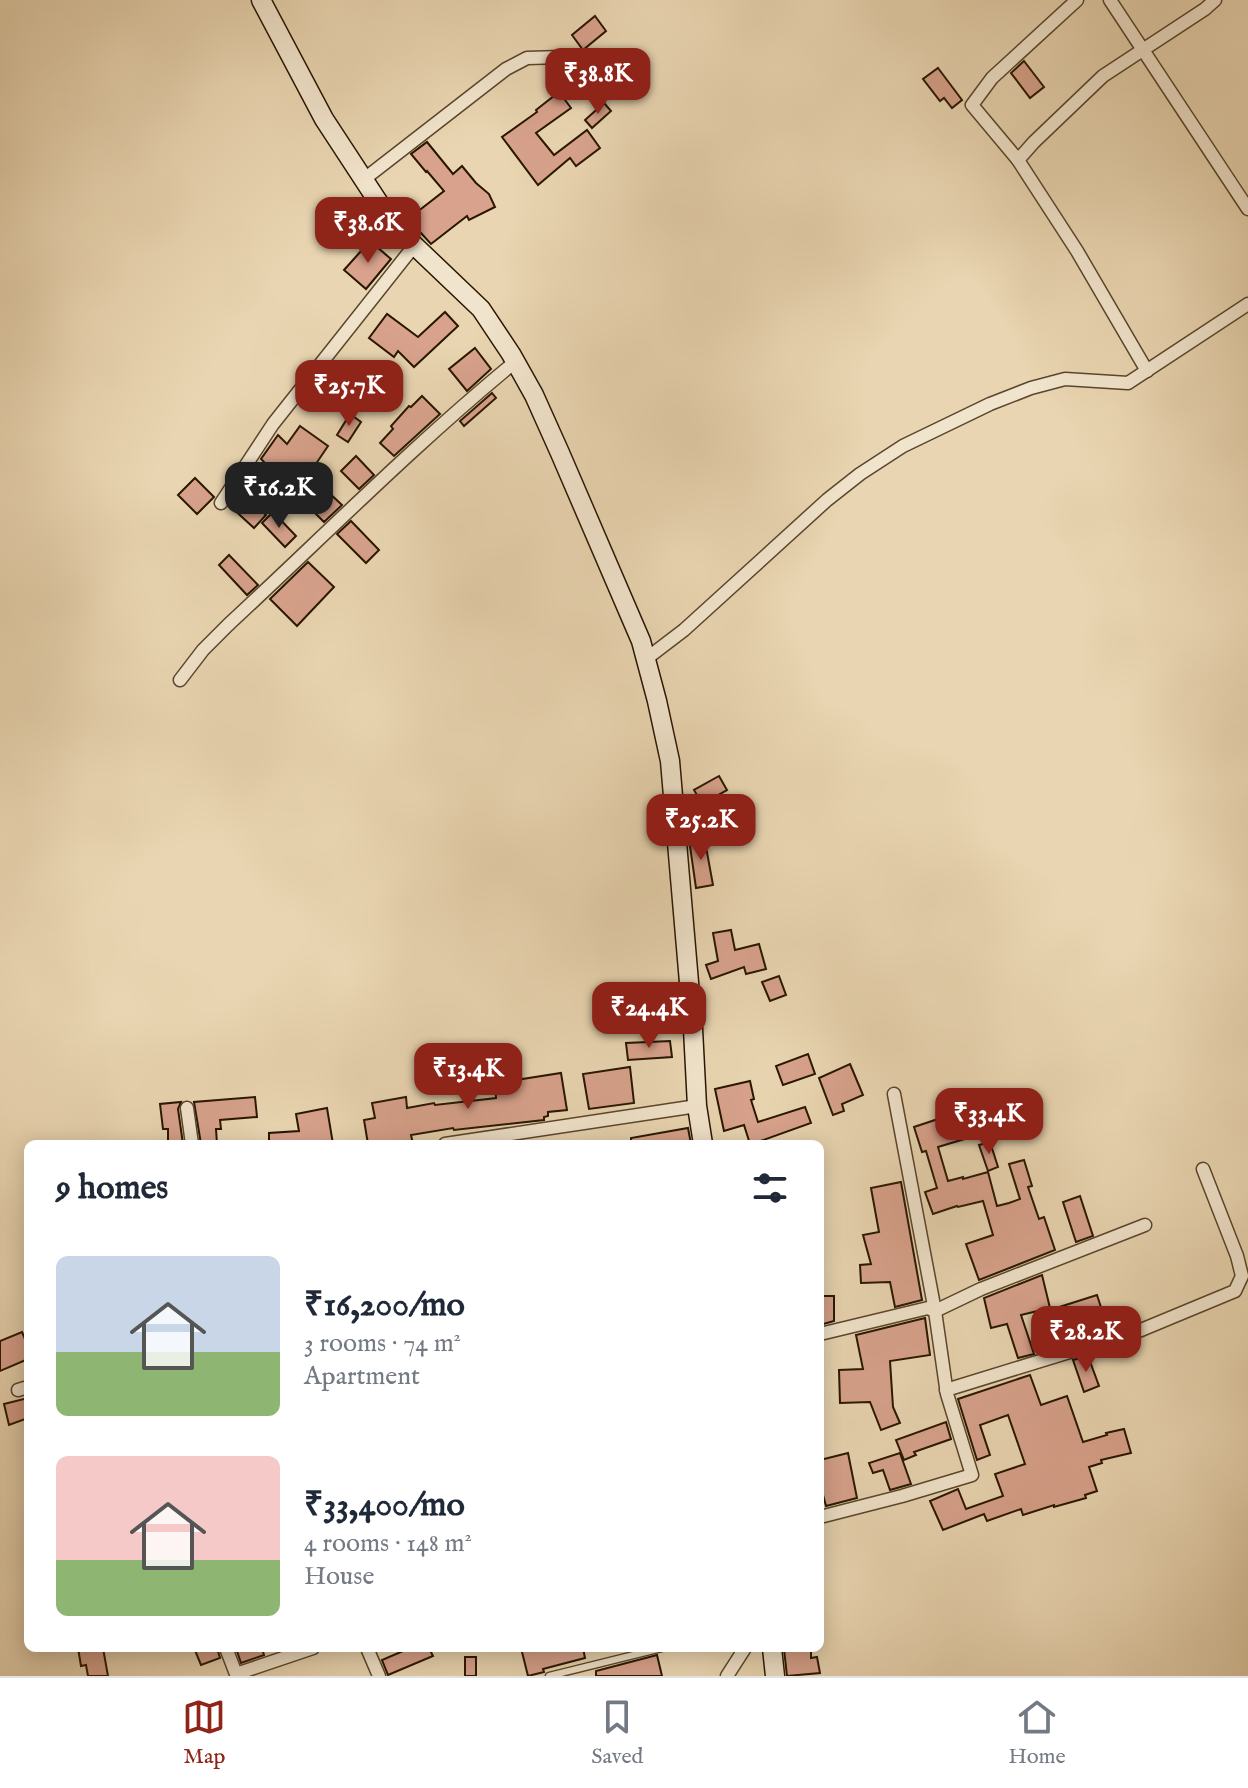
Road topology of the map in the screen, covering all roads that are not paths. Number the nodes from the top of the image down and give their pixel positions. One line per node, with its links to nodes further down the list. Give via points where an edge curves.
1 (261, 0): 8 (main road)
2 (1077, 0): 7 (street, via 992,78 972,105)
3 (1110, 0): 5 (street)
4 (1215, 0): 5 (street)
5 (1143, 50): 7 (street, via 1103,76); 9 (street)
6 (586, 70): 8 (street, via 562,57 527,58)
7 (1018, 160): 13 (street)
8 (363, 180): 10 (main road)
9 (1248, 209)
10 (414, 246): 12 (main road, via 481,309); 14 (street, via 273,424)
11 (1248, 304): 13 (street)
12 (515, 362): 15 (main road, via 560,453); 16 (street, via 228,625)
13 (1147, 371): 15 (street, via 1128,383 1065,379 1031,388 903,446 827,500)
14 (221, 503)
15 (646, 659): 18 (main road, via 670,761)
16 (180, 680)
17 (894, 1094): 25 (street)
18 (697, 1106): 21 (street); 22 (main road)
19 (187, 1108): 20 (street)
20 (191, 1140)
21 (472, 1140)
22 (702, 1140)
23 (1203, 1169): 27 (street, via 1240,1266 1235,1291 1141,1330)
24 (1145, 1225): 25 (street)
25 (935, 1311): 26 (street, via 928,1308); 27 (street)
26 (824, 1333)
27 (946, 1390): 28 (street, via 972,1475)
28 (824, 1516)
29 (227, 1652): 35 (street)
30 (302, 1652): 35 (street)
31 (369, 1652): 36 (street)
32 (646, 1652): 37 (lane)
33 (742, 1652): 38 (street)
34 (772, 1652): 39 (main road)
35 (236, 1675)
36 (379, 1676)
37 (549, 1676)
38 (727, 1676)
39 (775, 1676)

